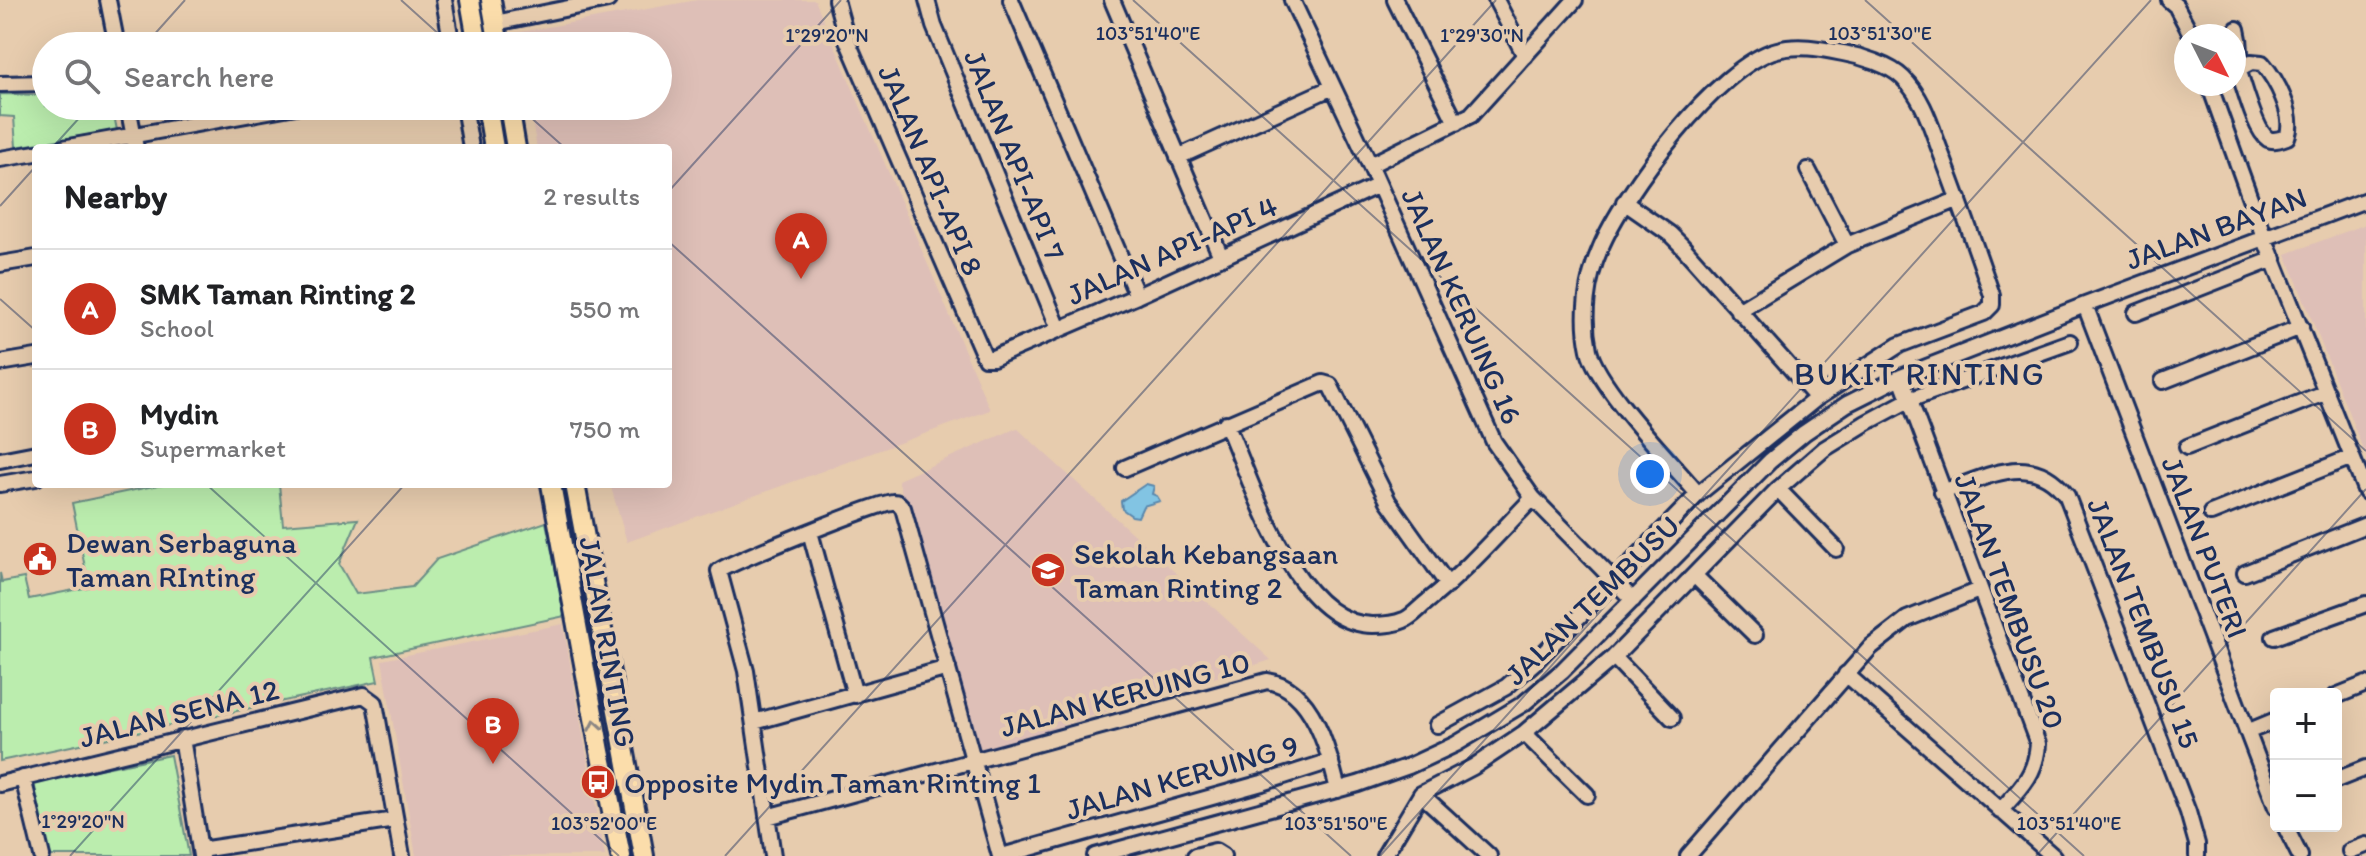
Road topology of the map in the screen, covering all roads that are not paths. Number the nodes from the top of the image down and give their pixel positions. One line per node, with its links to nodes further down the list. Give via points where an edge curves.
1 (108, 0): 17 (street)
2 (444, 0): 18 (street)
3 (470, 0): 19 (main road)
4 (491, 0): 15 (main road)
5 (608, 0): 15 (street)
6 (836, 0): 61 (street, JALAN API-API 8, via 847,40)
7 (927, 0): 58 (street, JALAN API-API 7)
8 (1011, 0): 53 (street)
9 (1112, 0): 39 (street)
10 (1292, 0): 25 (street, JALAN KERUING 16)
11 (1395, 0): 32 (street)
12 (1496, 0): 21 (street)
13 (1575, 0): 21 (street)
14 (2169, 0): 16 (street)
15 (495, 23): 20 (main road)
16 (2186, 24)
17 (114, 32)
18 (450, 32)
19 (476, 32)
20 (497, 32)
21 (1525, 56): 32 (street, via 1481,106)
22 (2236, 70): 22 (street, via 2262,63 2273,75 2288,116 2287,137 2276,141 2259,129)
23 (32, 83): 24 (street)
24 (0, 84)
25 (1333, 87): 39 (street); 41 (street, JALAN KERUING 16)
26 (2213, 96): 47 (street)
27 (130, 120): 33 (street)
28 (233, 120): 33 (street)
29 (466, 120): 35 (street)
30 (489, 120): 36 (main road)
31 (511, 120): 37 (main road)
32 (1456, 123): 41 (street)
33 (134, 142): 34 (street)
34 (110, 144)
35 (470, 144)
36 (493, 144)
37 (515, 144)
38 (32, 154): 40 (street)
39 (1178, 157): 49 (street)
40 (0, 159)
41 (1370, 165): 43 (street, JALAN KERUING 16)
42 (1808, 170): 48 (street)
43 (1379, 185): 49 (street, JALAN API-API 4); 82 (street, JALAN KERUING 16, via 1494,442)
44 (1959, 199): 46 (street, via 1920,99 1901,76 1852,54 1799,47 1751,61 1726,80 1699,105); 48 (street); 66 (street, via 1992,305 1984,313 1899,345)
45 (2366, 200): 47 (street, JALAN BAYAN)
46 (1624, 202): 55 (street, via 1670,234); 81 (street, via 1599,251 1587,293 1590,355 1605,383)
47 (2264, 237): 51 (street); 54 (street, JALAN BAYAN)
48 (1847, 245): 55 (street)
49 (1221, 257): 53 (street, JALAN API-API 4)
50 (32, 259): 52 (street)
51 (2274, 259): 56 (street); 57 (street)
52 (0, 264)
53 (1137, 296): 58 (street, JALAN API-API 4)
54 (2085, 305): 63 (street, JALAN TEMBUSU); 107 (street, JALAN PUTERI)
55 (1738, 311): 66 (street)
56 (2136, 313)
57 (2301, 327): 64 (street); 65 (street)
58 (1059, 329): 61 (street, JALAN API-API 4)
59 (2070, 342): 67 (street)
60 (32, 358): 62 (street)
61 (985, 358)
62 (0, 363)
63 (1901, 377): 67 (street, JALAN TEMBUSU 20); 92 (street, JALAN TEMBUSU, via 1847,404 1770,461)
64 (2163, 381)
65 (2327, 392): 69 (street); 71 (street)
66 (1817, 398): 81 (street)
67 (1909, 400): 78 (street, via 1824,449); 79 (street, JALAN TEMBUSU 20)
68 (1226, 423): 73 (street); 90 (street, via 1323,383 1330,385 1388,501); 90 (street, via 1281,549 1303,584 1335,615 1358,625 1404,620)
69 (2187, 447)
70 (32, 454): 72 (street)
71 (2352, 457): 80 (street); 83 (street)
72 (0, 460)
73 (1125, 468)
74 (32, 479): 75 (street)
75 (0, 484)
76 (552, 488): 131 (main road, JALAN RINTING, one-way to 76)
77 (576, 488): 132 (main road, JALAN RINTING)
78 (1778, 489): 86 (street); 88 (street)
79 (1942, 492): 91 (street, JALAN TEMBUSU 20); 141 (street, JALAN TEMBUSU 15, via 2029,468 2046,474 2067,496 2188,812)
80 (2366, 492)
81 (1698, 494): 89 (street)
82 (1533, 498): 89 (street, JALAN KERUING 16); 90 (street)
83 (2211, 513)
84 (2366, 525): 87 (street)
85 (810, 532): 97 (street, via 891,501 898,503); 102 (street); 104 (street, via 719,571)
86 (1836, 549)
87 (2245, 573)
88 (1694, 575): 94 (street); 96 (street)
89 (1614, 582): 92 (street, JALAN KERUING 16); 106 (street, via 1506,687)
90 (1448, 585)
91 (1979, 590): 98 (street, via 1907,619); 120 (street, JALAN TEMBUSU 20, via 2038,744 2027,782)
92 (1633, 600): 116 (street, JALAN TEMBUSU, via 1523,704 1409,766)
93 (2366, 604): 95 (street)
94 (1755, 635)
95 (2274, 637)
96 (1614, 657): 103 (street); 108 (street)
97 (948, 668): 102 (street); 110 (street)
98 (1846, 674): 120 (street); 139 (street)
99 (2366, 684): 101 (street)
100 (1288, 690): 110 (street, JALAN KERUING 10, via 1267,681); 111 (street, JALAN KERUING 9, via 1318,722)
101 (2342, 694)
102 (855, 695): 104 (street)
103 (1672, 718)
104 (754, 722): 121 (street)
105 (2270, 722): 107 (street)
106 (1437, 725)
107 (2247, 732): 117 (street, JALAN PUTERI)
108 (1524, 733): 118 (street); 119 (street)
109 (182, 738): 113 (street, JALAN SENA 12); 122 (street, JALAN SENA 12, via 364,695 375,703); 127 (street)
110 (973, 761): 121 (street, JALAN KERUING 10); 134 (street)
111 (1331, 761): 116 (street, JALAN KERUING 9); 134 (street, JALAN KERUING 9)
112 (2366, 768): 114 (street)
113 (23, 778): 115 (street, JALAN SENA 12); 129 (street)
114 (2342, 778)
115 (0, 784)
116 (1338, 790): 135 (street, JALAN TEMBUSU)
117 (2270, 791)
118 (1421, 794): 137 (street); 138 (street)
119 (1587, 795)
120 (2000, 811): 140 (street)
121 (767, 817): 133 (street)
122 (395, 820): 127 (street); 130 (street)
123 (2286, 832): 142 (street)
124 (2287, 832): 143 (street)
125 (2366, 845): 126 (street)
126 (2350, 851)
127 (201, 853)
128 (1222, 855): 136 (street, via 1215,851)
129 (42, 856)
130 (402, 856)
131 (621, 856)
132 (644, 856)
133 (773, 856)
134 (1001, 856)
135 (1095, 856)
136 (1195, 856)
137 (1384, 856)
138 (1489, 856)
139 (1688, 856)
140 (2053, 856)
141 (2197, 856)
142 (2292, 856)
143 (2300, 856)

